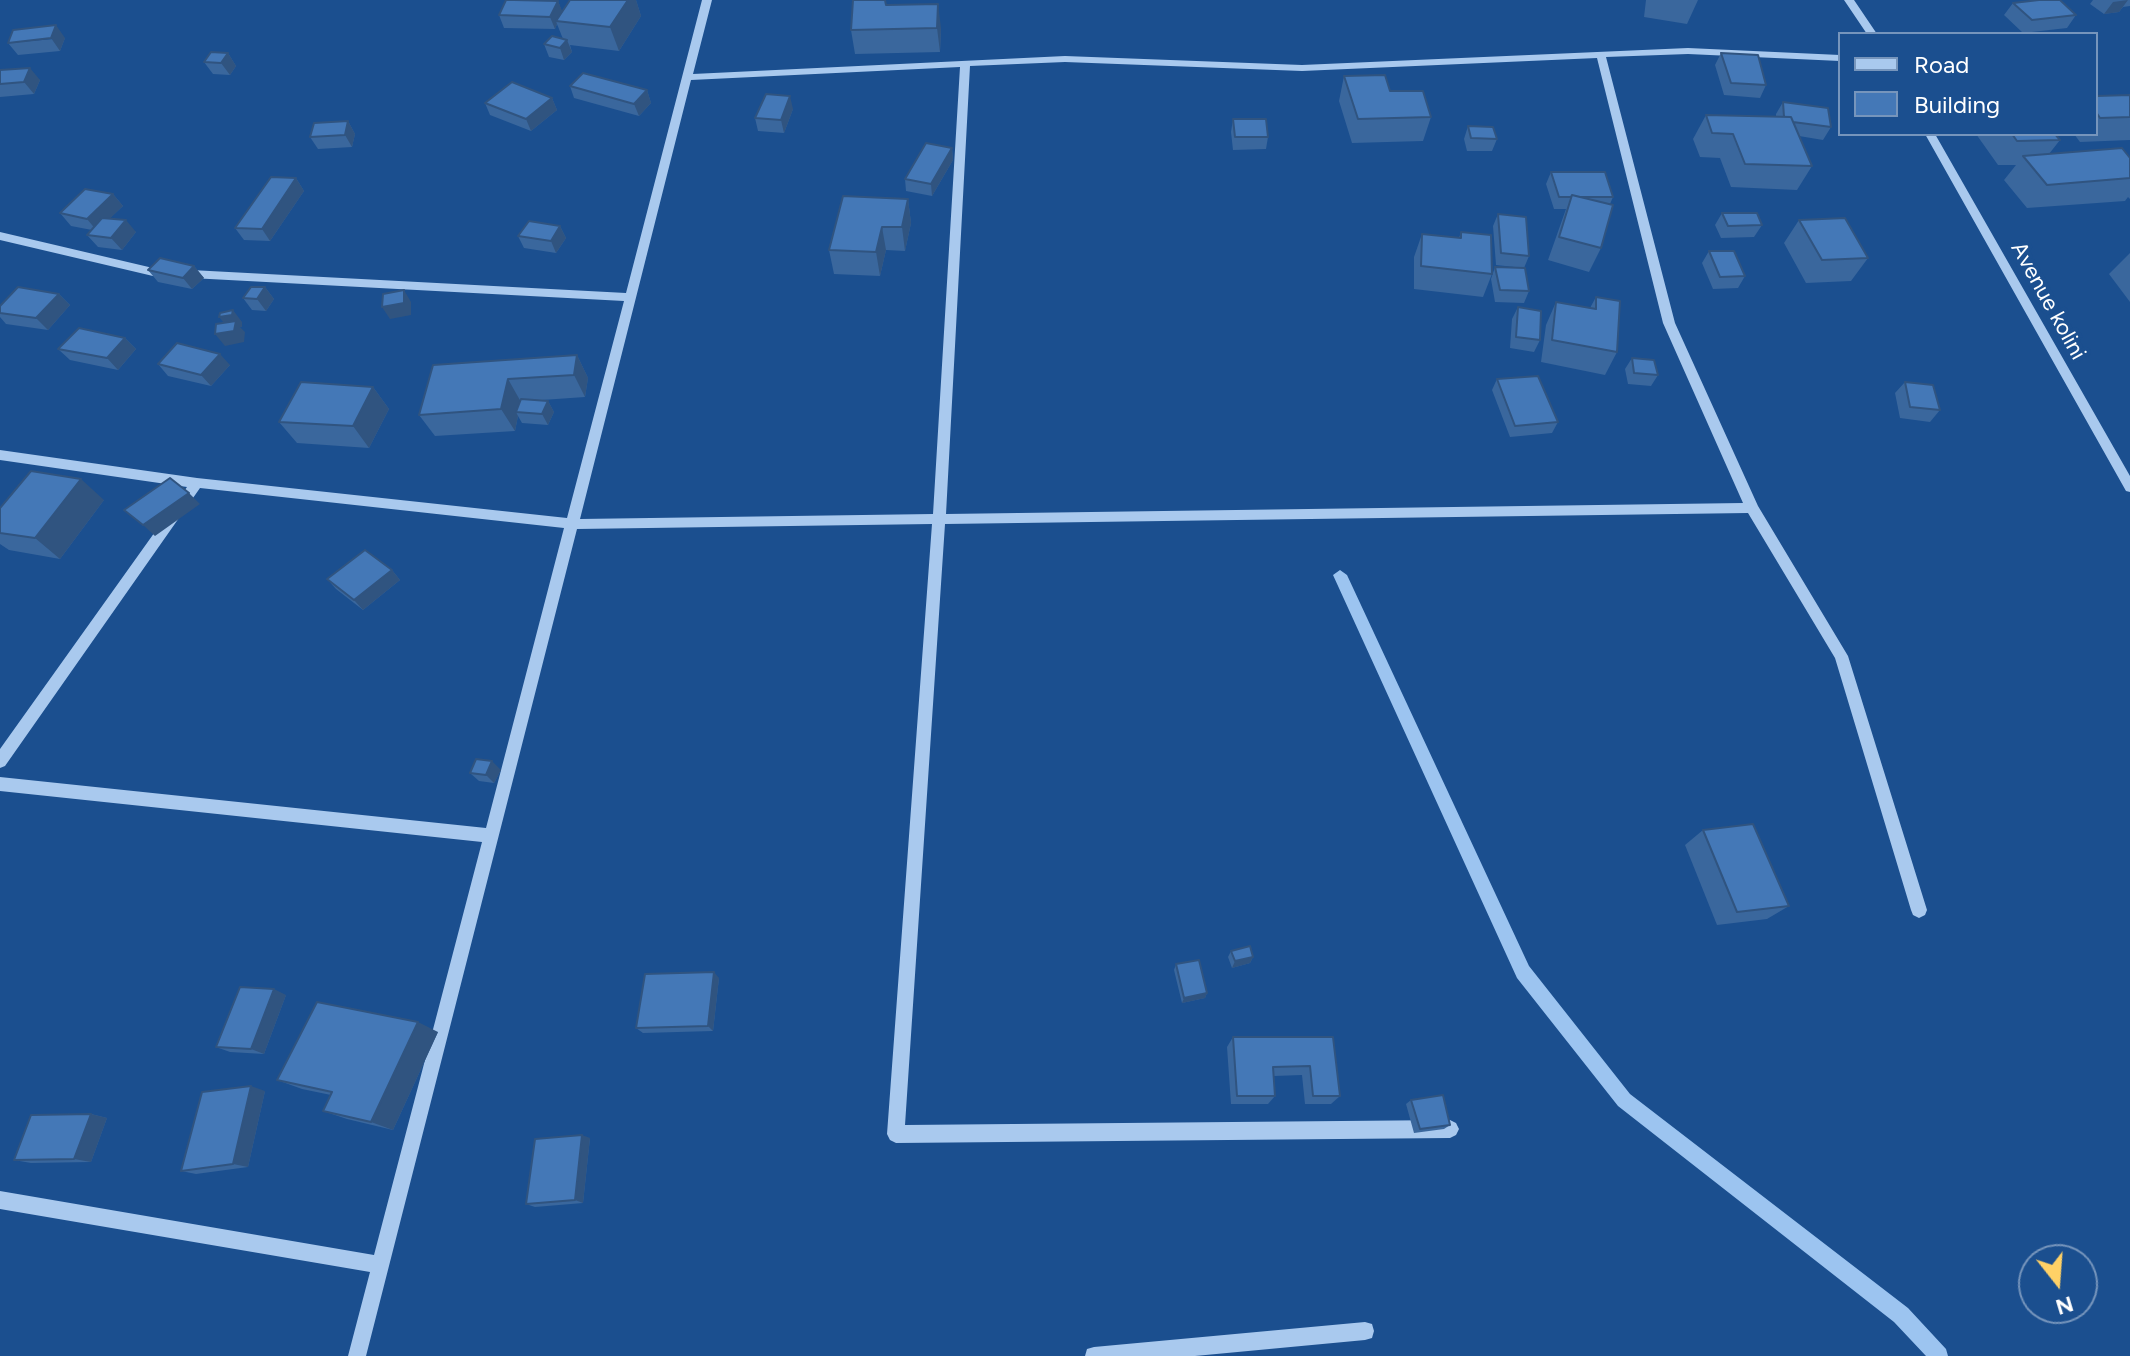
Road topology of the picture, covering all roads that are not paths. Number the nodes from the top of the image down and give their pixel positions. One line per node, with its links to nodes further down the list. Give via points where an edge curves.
1 (707, 0): 7 (street)
2 (1849, 0): 3 (street)
3 (1871, 32)
4 (1601, 55): 5 (street, via 1688,51); 6 (street, via 1302,68 1065,59); 14 (street, via 1669,323)
5 (1838, 58)
6 (965, 64): 7 (street); 15 (street)
7 (686, 77): 10 (street)
8 (1931, 136): 13 (street, Avenue kolini)
9 (0, 236): 10 (street, via 153,272)
10 (630, 297): 16 (street)
11 (0, 455): 12 (street)
12 (197, 483): 16 (street); 17 (street)
13 (2130, 487)
14 (1752, 508): 15 (street); 20 (street, via 1841,656)
15 (939, 520): 16 (street); 21 (street, via 896,1134)
16 (571, 524): 19 (street)
17 (0, 761)
18 (0, 784): 19 (street)
19 (492, 836): 23 (street)
20 (1919, 910)
21 (1450, 1129)
22 (0, 1200): 23 (street)
23 (382, 1265): 25 (street)
24 (1365, 1331): 26 (street)
25 (357, 1356)
26 (1094, 1356)

